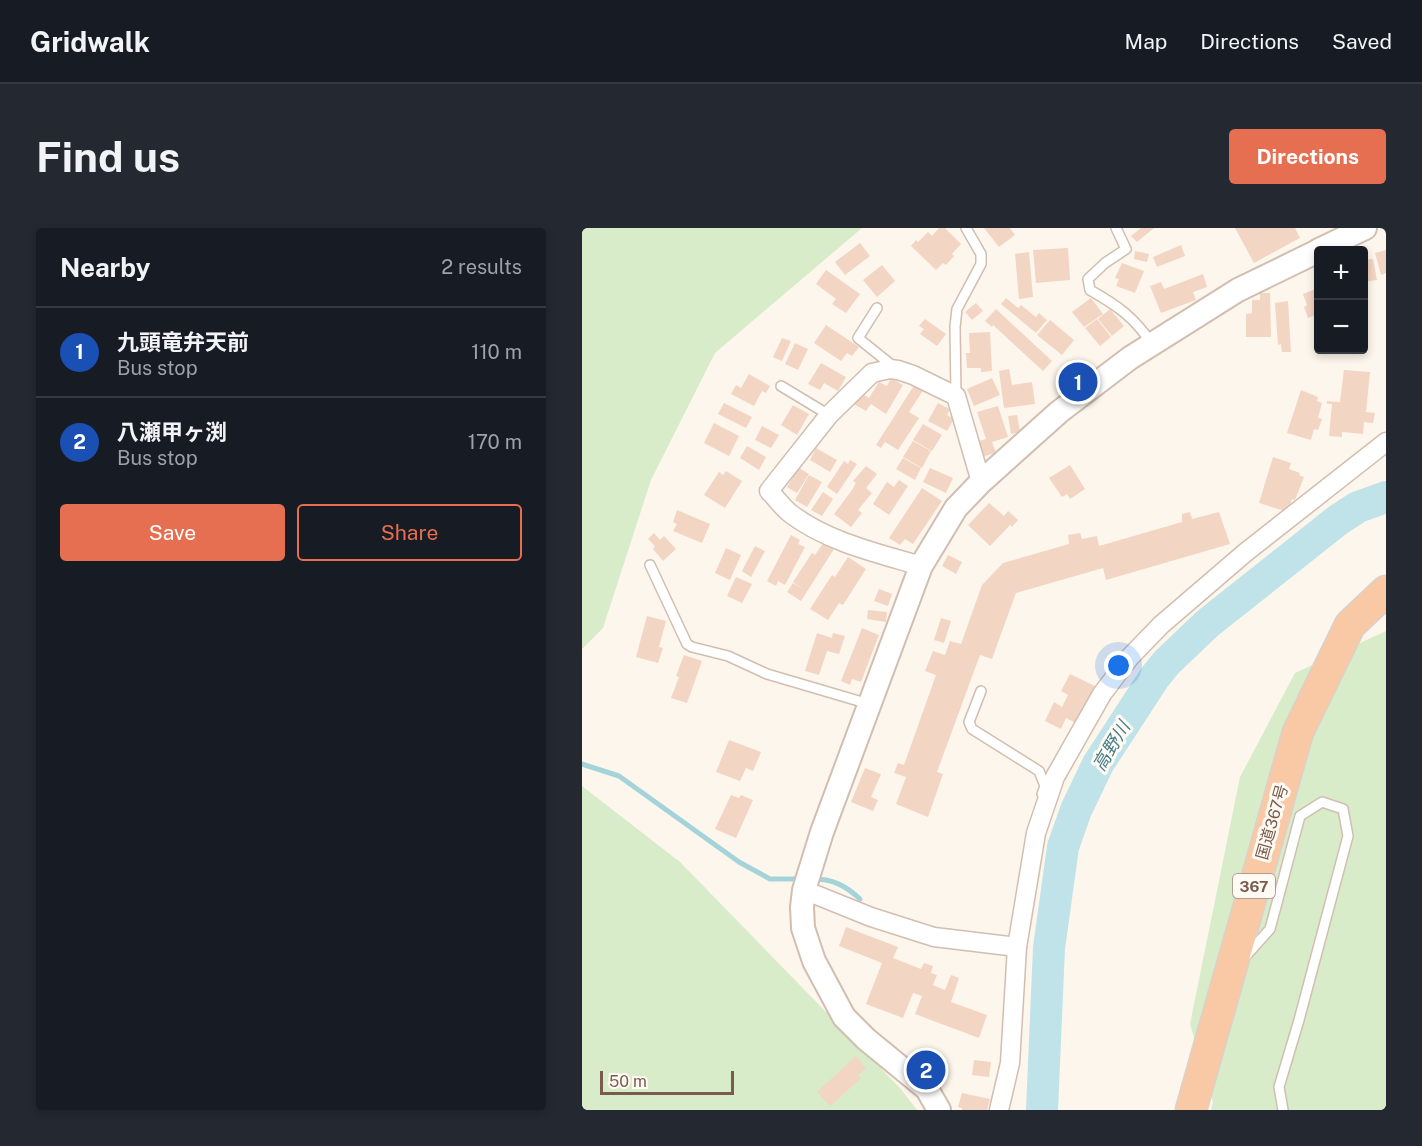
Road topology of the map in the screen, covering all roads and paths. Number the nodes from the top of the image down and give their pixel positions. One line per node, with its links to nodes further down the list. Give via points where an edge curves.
1 (966, 228): 10 (lane, via 981,254 981,264 957,309)
2 (1116, 228): 7 (lane, via 1126,249 1088,279 1090,290 1128,313)
3 (1365, 228): 4 (street)
4 (1329, 246)
5 (1314, 253): 7 (street, via 1238,290)
6 (877, 308): 8 (lane, via 858,338)
7 (1152, 344): 13 (street, via 1059,412)
8 (898, 370): 10 (street); 11 (street, via 872,373)
9 (781, 386): 11 (lane)
10 (956, 396): 13 (street)
11 (829, 415): 15 (street, via 769,491 789,513 813,529)
12 (1386, 442): 19 (street, via 1246,552 1130,657 1102,694 1055,777)
13 (981, 482): 15 (street, via 956,508)
14 (650, 565): 18 (lane, via 687,644 728,656 767,674)
15 (921, 566): 18 (street)
16 (1386, 591): 22 (highway, 国道367号 / 367, via 1350,625 1298,732)
17 (981, 691): 19 (lane, via 969,722 972,729 1039,771 1043,778 1045,786 1034,821)
18 (871, 704): 20 (street)
19 (1036, 833): 21 (street)
20 (804, 890): 21 (street, via 934,937); 23 (street, via 802,928 814,961 844,1017 927,1089)
21 (1017, 947): 24 (street, via 1010,1063)
22 (1230, 972): 25 (highway, 国道367号 / 367); 26 (lane, via 1270,929 1300,816 1322,802 1343,809 1348,836 1279,1087)
23 (939, 1110)
24 (999, 1110)
25 (1191, 1110)
26 (1283, 1110)

